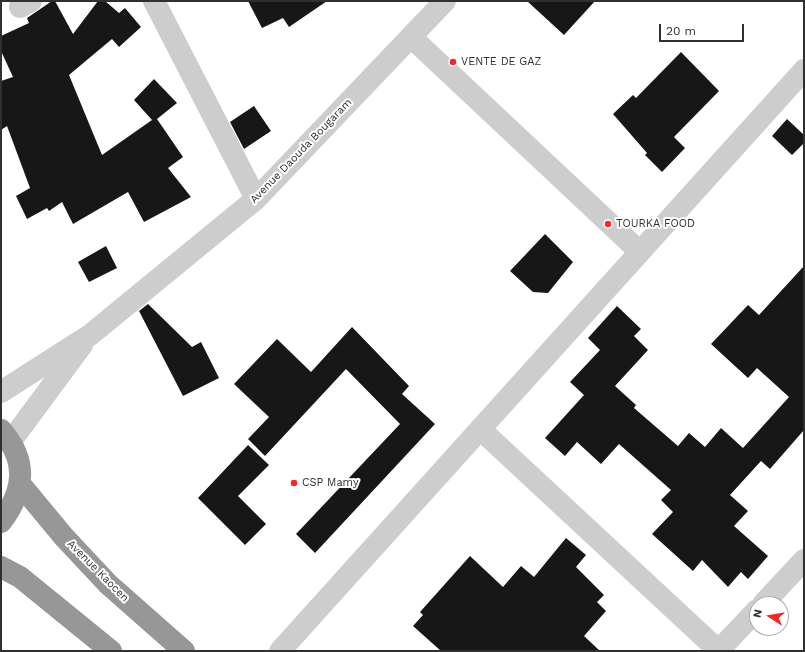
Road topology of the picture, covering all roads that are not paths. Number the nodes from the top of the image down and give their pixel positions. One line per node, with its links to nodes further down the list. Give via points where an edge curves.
1 (154, 1): 5 (street)
2 (445, 1): 3 (street, Avenue Daouda Bougaram)
3 (411, 37): 5 (street, Avenue Daouda Bougaram); 6 (street)
4 (804, 70): 6 (street)
5 (256, 199): 7 (street, Avenue Daouda Bougaram)
6 (640, 252): 9 (street)
7 (90, 334): 8 (street, Avenue Daouda Bougaram); 10 (street, Avenue Daouda Bougaram)
8 (1, 392)
9 (480, 429): 19 (street); 20 (street)
10 (6, 436): 11 (highway, via 19,462)
11 (20, 484): 12 (highway, via 13,506); 18 (highway, Avenue Kaocen, via 108,584)
12 (1, 522)
13 (804, 560): 15 (street)
14 (1, 567): 17 (highway, via 20,577)
15 (770, 596)
16 (749, 619): 20 (street)
17 (111, 651)
18 (184, 651)
19 (280, 651)
20 (719, 651)

